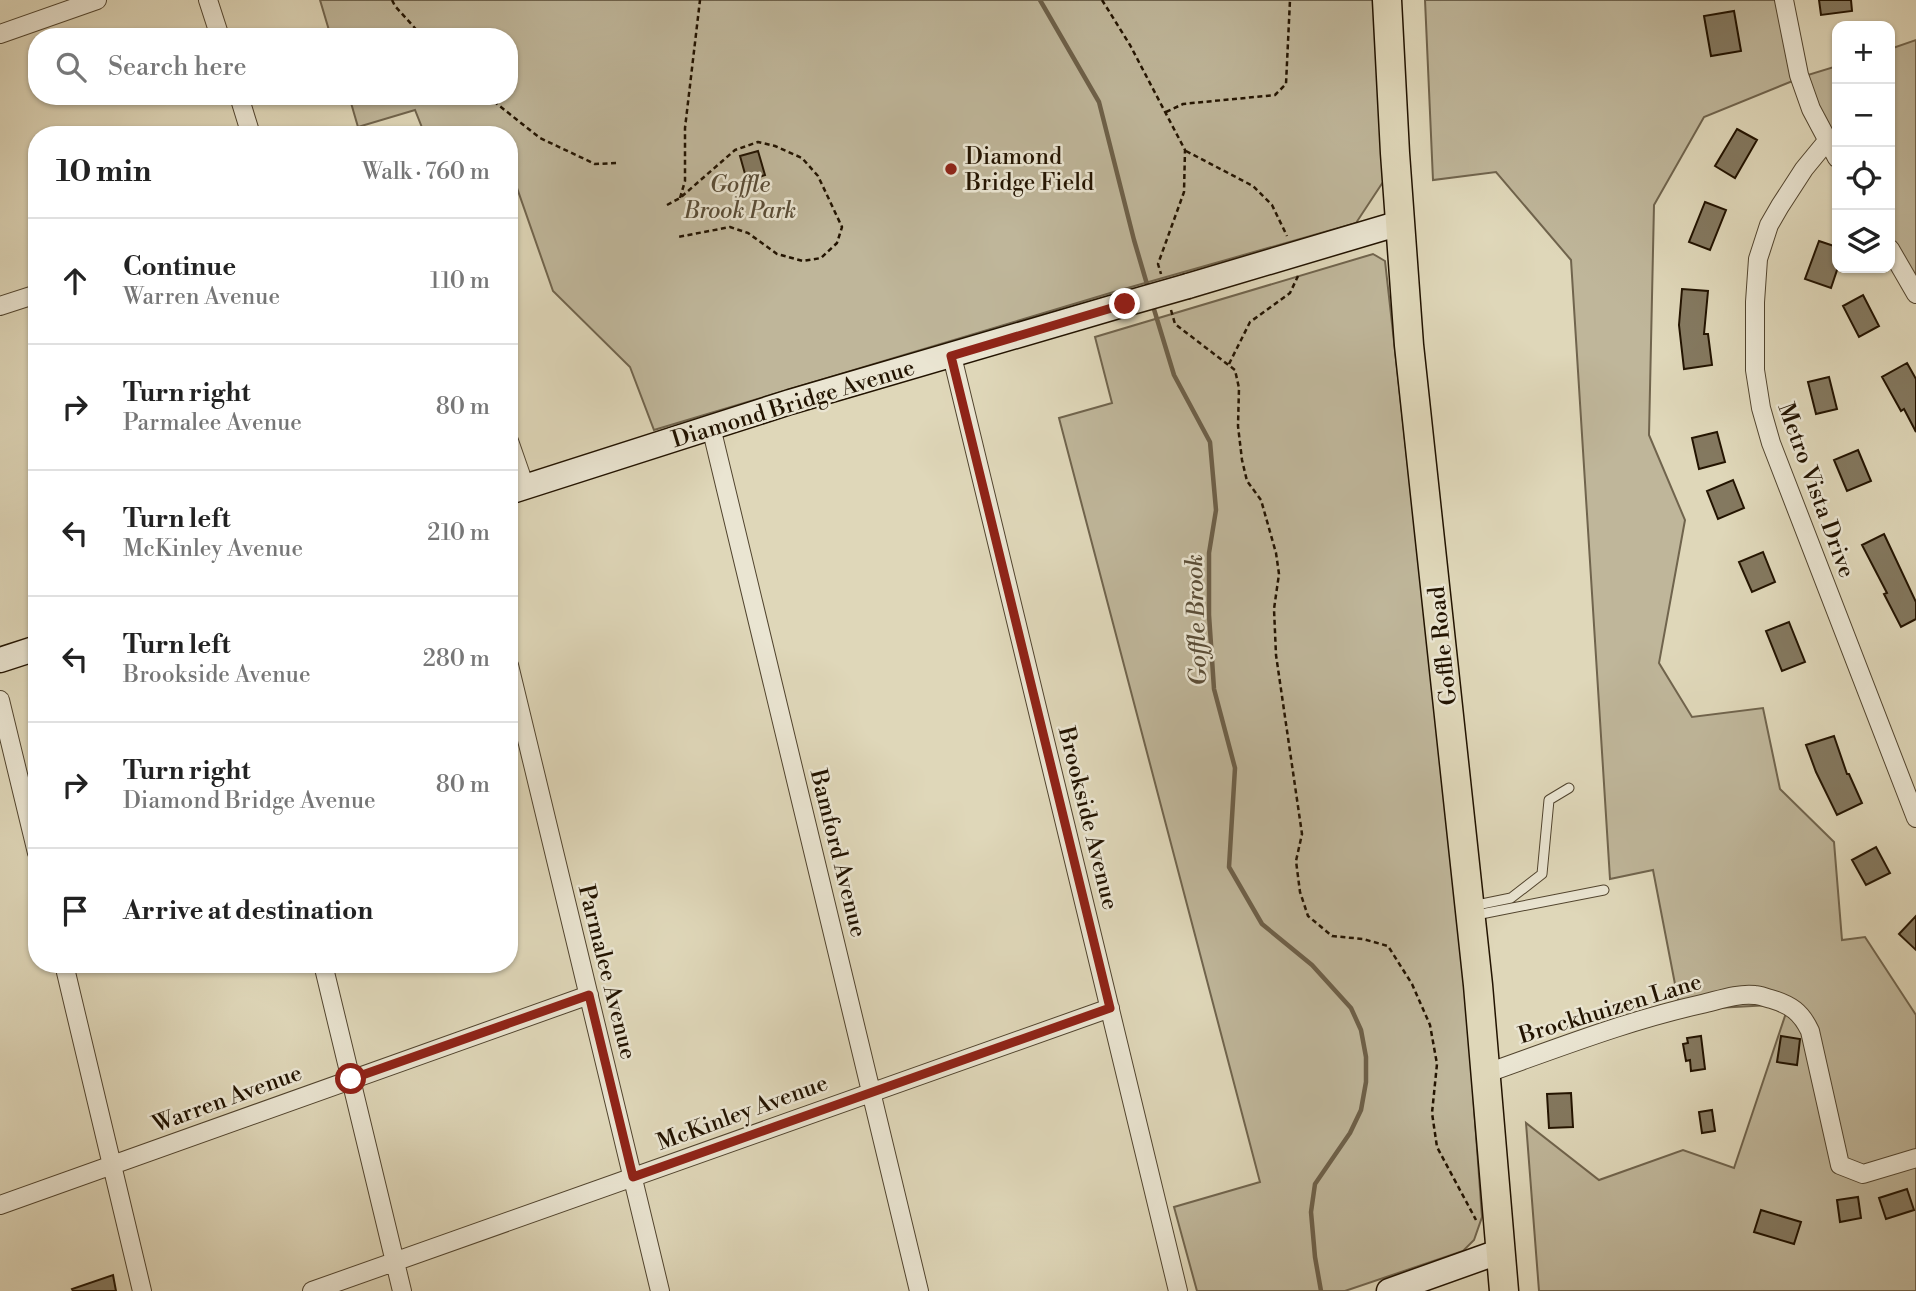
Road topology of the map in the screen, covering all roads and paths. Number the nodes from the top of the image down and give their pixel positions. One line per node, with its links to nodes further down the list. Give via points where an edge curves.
1 (97, 0): 11 (street)
2 (208, 0): 9 (street)
3 (392, 0): 10 (path)
4 (700, 0): 20 (path)
5 (1102, 0): 14 (path)
6 (1290, 0): 14 (path, via 1286,84 1275,94 1183,104)
7 (1387, 0): 22 (main road, Goffle Road)
8 (1783, 0): 16 (street, via 1799,75)
9 (217, 28)
10 (415, 28)
11 (0, 34)
12 (242, 105): 15 (street)
13 (498, 105): 19 (path, via 540,138 595,164)
14 (1165, 113): 17 (path)
15 (248, 126)
16 (1827, 141): 18 (street); 42 (street, Metro Vista Drive, via 1780,206 1760,250 1755,370 1771,443)
17 (1185, 150): 24 (path, via 1253,186 1272,205); 26 (path, via 1184,192 1158,264)
18 (1832, 150)
19 (618, 163)
20 (680, 198): 21 (path); 23 (path, via 735,150 758,142 802,158 818,176 842,228 837,243 821,258 803,261 777,254 748,233 730,227)
21 (667, 205)
22 (1400, 223): 28 (street, Diamond Bridge Avenue); 44 (main road, Goffle Road)
23 (678, 237)
24 (1290, 242)
25 (1895, 258): 29 (street)
26 (1161, 276)
27 (1298, 276): 33 (path, via 1290,293 1250,322)
28 (1178, 293): 32 (street, Diamond Bridge Avenue, bridge, via 1125,304); 33 (path, via 1175,324)
29 (1916, 294)
30 (28, 297): 31 (street)
31 (0, 306)
32 (951, 356): 34 (street, Diamond Bridge Avenue); 48 (street, Brookside Avenue)
33 (1228, 364): 56 (path, via 1235,370 1238,388 1238,426 1247,481 1261,500 1279,574 1274,609 1276,654 1303,834 1296,860 1300,892 1308,916 1332,936 1388,946 1412,984 1430,1025 1437,1064 1432,1112 1437,1147)
34 (711, 427): 35 (street, Diamond Bridge Avenue); 51 (street, Bamford Avenue)
35 (518, 490)
36 (28, 651): 37 (street)
37 (0, 660)
38 (0, 701): 41 (street)
39 (518, 702): 47 (street, Parmalee Avenue)
40 (1569, 788): 44 (lane, via 1549,800 1542,874 1511,898)
41 (28, 816)
42 (1916, 818)
43 (1604, 890): 44 (lane)
44 (1470, 911): 49 (main road, Goffle Road)
45 (66, 973): 53 (street)
46 (325, 973): 50 (street)
47 (589, 995): 50 (street, Warren Avenue); 54 (street, Parmalee Avenue)
48 (1110, 1008): 51 (street, McKinley Avenue); 64 (street, Brookside Avenue)
49 (1487, 1073): 52 (street, Brockhuizen Lane, via 1671,1010 1756,995 1783,1002 1804,1018 1840,1165 1863,1174); 57 (main road, Goffle Road)
50 (351, 1079): 53 (street, Warren Avenue); 58 (street)
51 (871, 1093): 54 (street, McKinley Avenue); 63 (street, Bamford Avenue)
52 (1916, 1158)
53 (112, 1165): 55 (street, Warren Avenue); 59 (street)
54 (633, 1177): 58 (street, McKinley Avenue); 62 (street, Parmalee Avenue)
55 (0, 1205)
56 (1481, 1227)
57 (1501, 1251): 65 (street); 66 (main road, Goffle Road)
58 (395, 1262): 60 (street, McKinley Avenue); 61 (street)
59 (142, 1291)
60 (312, 1291)
61 (402, 1291)
62 (660, 1291)
63 (919, 1291)
64 (1178, 1291)
65 (1389, 1291)
66 (1504, 1291)

